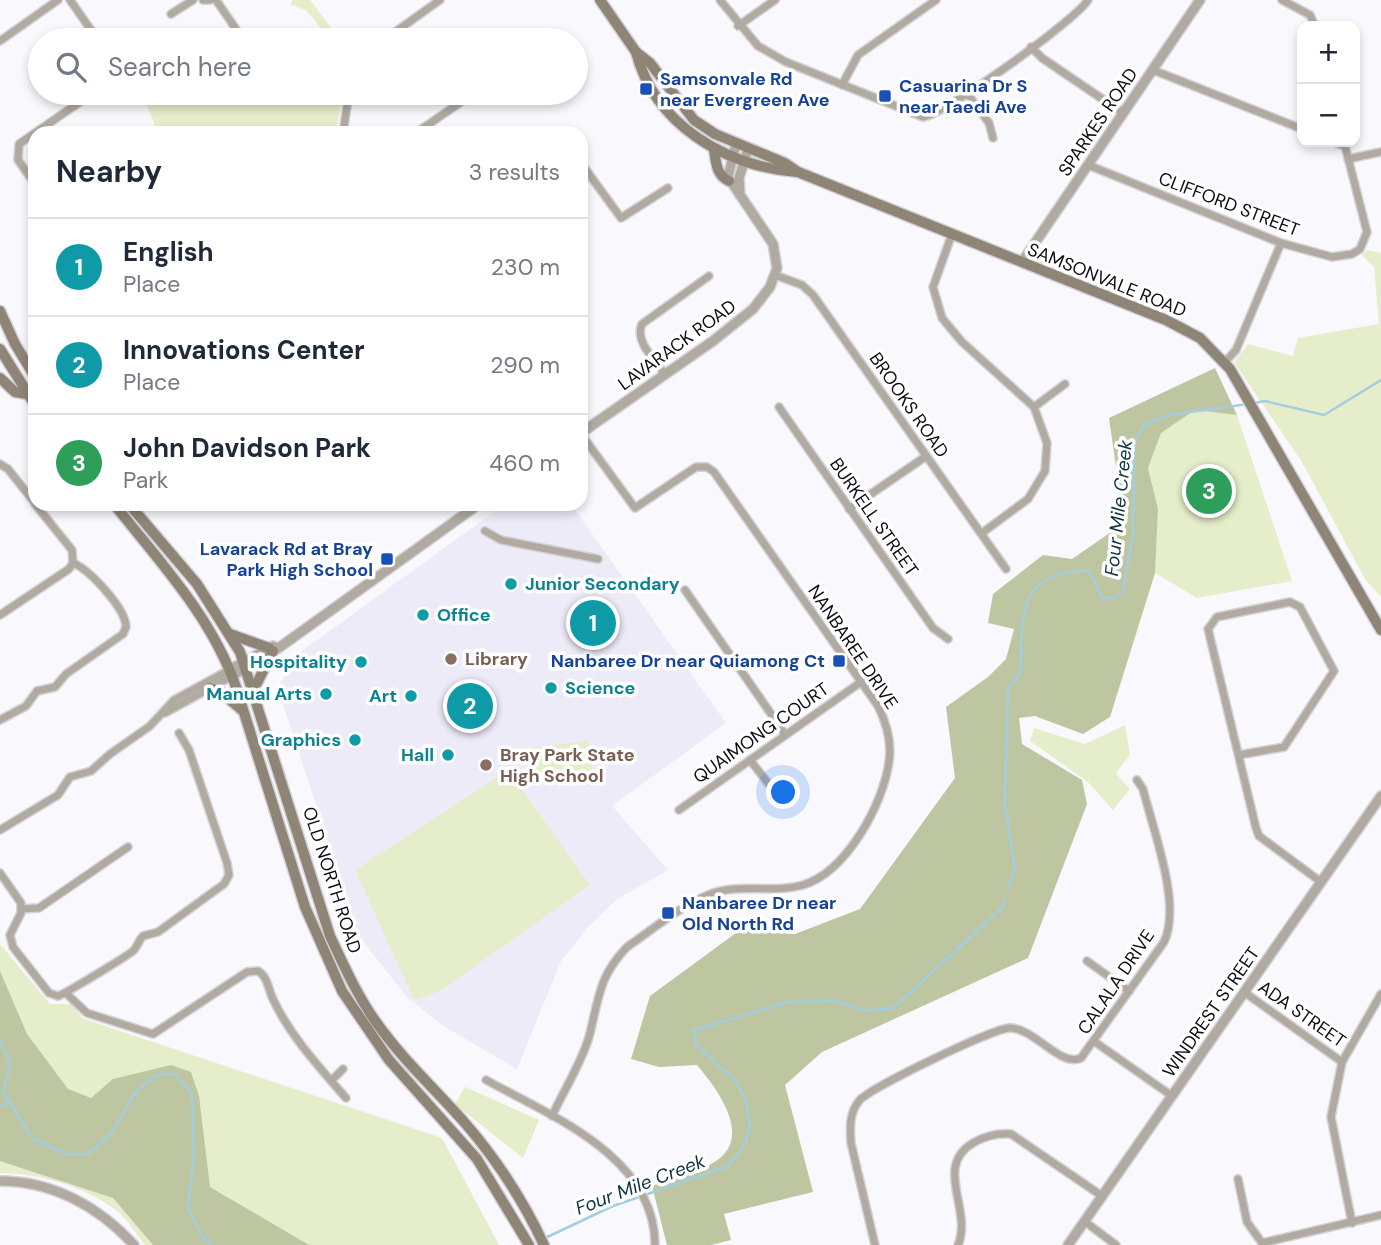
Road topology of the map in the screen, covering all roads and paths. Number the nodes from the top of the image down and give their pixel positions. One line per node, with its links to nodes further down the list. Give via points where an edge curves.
1 (58, 0): 21 (street)
2 (71, 0): 18 (street)
3 (193, 0): 15 (street)
4 (203, 0): 5 (street)
5 (209, 0)
6 (216, 0): 19 (street)
7 (440, 0): 20 (street)
8 (720, 0): 17 (street)
9 (775, 0): 17 (street)
10 (936, 0): 25 (street, via 858,55)
11 (1088, 0): 22 (street, via 1074,18)
12 (1200, 0): 24 (street, SPARKES ROAD)
13 (1282, 0): 16 (street)
14 (603, 1): 23 (main road, SAMSONVALE ROAD)
15 (171, 13)
16 (1313, 21)
17 (738, 26): 25 (street, via 758,46)
18 (90, 28)
19 (235, 28)
20 (401, 28)
21 (0, 41)
22 (1031, 47): 26 (street); 30 (street)
23 (636, 52): 37 (main road, SAMSONVALE ROAD, via 650,63 694,120); 39 (main road, SAMSONVALE ROAD, via 640,68 666,109 688,133)
24 (1153, 70): 30 (street, SPARKES ROAD); 34 (street)
25 (842, 85): 26 (street, via 923,117)
26 (967, 93): 36 (street, via 989,123)
27 (76, 105): 31 (street)
28 (347, 105): 32 (street)
29 (457, 105): 33 (street)
30 (1123, 113): 45 (street, SPARKES ROAD)
31 (45, 126)
32 (344, 126)
33 (426, 126)
34 (1297, 127)
35 (28, 138): 48 (street, via 19,144 18,160)
36 (993, 138)
37 (736, 144): 40 (main road, SAMSONVALE ROAD); 42 (street)
38 (1346, 147): 43 (street)
39 (714, 149): 42 (main road, SAMSONVALE ROAD); 49 (main road, via 717,169)
40 (748, 149): 44 (street); 46 (main road, SAMSONVALE ROAD)
41 (1381, 152): 43 (street)
42 (732, 156): 44 (main road, SAMSONVALE ROAD); 49 (street)
43 (1348, 159): 53 (street, CLIFFORD STREET, via 1367,232 1360,248 1332,257)
44 (744, 160): 46 (main road, SAMSONVALE ROAD); 51 (street)
45 (1088, 165): 53 (street, CLIFFORD STREET); 54 (street, SPARKES ROAD)
46 (798, 172): 52 (main road, SAMSONVALE ROAD)
47 (588, 173): 50 (street, via 621,218)
48 (28, 174)
49 (729, 181): 51 (street)
50 (668, 188)
51 (741, 196): 55 (street, via 773,244)
52 (952, 234): 54 (main road, SAMSONVALE ROAD); 67 (street, via 933,287 942,318)
53 (1281, 243): 60 (street, via 1236,350)
54 (1022, 262): 60 (main road, SAMSONVALE ROAD, via 1180,326)
55 (775, 275): 62 (street, LAVARACK ROAD, via 753,309); 70 (street, BROOKS ROAD, via 803,285 813,295)
56 (709, 276): 62 (street, via 639,330 642,342)
57 (0, 311): 58 (main road)
58 (16, 347): 59 (street); 61 (main road)
59 (1, 354): 65 (main road)
60 (1224, 362): 85 (main road, SAMSONVALE ROAD)
61 (28, 366)
62 (665, 374): 68 (street, LAVARACK ROAD)
63 (0, 378): 65 (main road, via 15,392)
64 (1065, 384): 67 (street)
65 (27, 394)
66 (779, 407): 73 (street, BURKELL STREET)
67 (1034, 407): 79 (street, via 1047,443 1045,471 1028,499)
68 (588, 429)
69 (588, 444): 91 (street, NANBAREE DRIVE, via 635,508 696,467 714,472)
70 (925, 457): 73 (street); 79 (street, BROOKS ROAD)
71 (0, 464): 72 (street)
72 (28, 495)
73 (849, 509): 87 (street, BURKELL STREET, via 933,628)
74 (41, 511): 81 (street, via 72,550)
75 (120, 511): 90 (main road, OLD NORTH ROAD, via 189,599 213,635)
76 (136, 511): 86 (main road, OLD NORTH ROAD, via 197,583)
77 (470, 511): 88 (street)
78 (485, 531): 80 (street, via 501,540)
79 (982, 533): 82 (street, BROOKS ROAD)
80 (598, 559)
81 (73, 563): 84 (street); 96 (street, via 87,569 123,614 125,631 55,687 37,691 26,706)
82 (1006, 569)
83 (685, 590): 98 (street)
84 (1, 611)
85 (1381, 630)
86 (230, 634): 88 (main road); 89 (main road, OLD NORTH ROAD)
87 (948, 639)
88 (271, 650): 89 (street); 93 (main road)
89 (245, 665): 90 (street); 93 (main road, OLD NORTH ROAD)
90 (230, 673): 92 (street); 94 (main road, OLD NORTH ROAD); 95 (street, via 174,700)
91 (861, 682): 98 (street, QUAIMONG COURT); 122 (street, NANBAREE DRIVE, via 884,718 889,761 880,793 850,850 830,872 803,885 781,890 734,888 705,896 627,947 601,983 582,1055)
92 (209, 688): 94 (main road); 95 (street)
93 (254, 689): 132 (main road, OLD NORTH ROAD, via 330,936 347,974 376,1022 416,1073 487,1149)
94 (244, 711): 131 (main road, OLD NORTH ROAD, via 305,907 342,991 389,1060 477,1159)
95 (161, 715): 105 (street, via 91,771 71,777 58,795)
96 (0, 720)
97 (179, 733): 112 (street, via 189,750 229,875 224,884 163,929 143,936 131,953)
98 (785, 734): 100 (street, QUAIMONG COURT)
99 (1239, 755): 99 (street, via 1208,629 1217,617 1290,602 1300,607 1334,671 1284,747); 108 (street, via 1259,836)
100 (750, 760): 102 (street); 104 (street, QUAIMONG COURT)
101 (1137, 780): 111 (street, CALALA DRIVE, via 1143,789 1171,919 1164,942)
102 (775, 792)
103 (1381, 796): 108 (street, WINDREST STREET)
104 (678, 810)
105 (0, 830)
106 (128, 847): 109 (street, via 39,908)
107 (0, 873): 109 (street)
108 (1321, 882): 113 (street, WINDREST STREET)
109 (22, 909): 112 (street, via 10,934 13,947 49,993)
110 (1087, 961): 111 (street)
111 (1129, 991): 115 (street, CALALA DRIVE)
112 (70, 992): 119 (street, via 87,1013 146,1034 159,1033 247,971 258,971)
113 (1244, 992): 116 (street, ADA STREET); 120 (street, WINDREST STREET)
114 (1381, 994): 116 (street)
115 (1095, 1042): 120 (street); 134 (street, CALALA DRIVE, via 1076,1060 1066,1059 1018,1029 1002,1029 865,1095 852,1114 850,1128)
116 (1342, 1062): 128 (street, via 1331,1117)
117 (343, 1069): 119 (street)
118 (486, 1080): 122 (street)
119 (331, 1081): 121 (street)
120 (1172, 1096): 125 (street, WINDREST STREET)
121 (346, 1098)
122 (552, 1116): 133 (street, via 599,1145 634,1183 648,1212)
123 (1238, 1179): 129 (street, via 1247,1222)
124 (0, 1181): 130 (street, via 43,1187 78,1200 111,1222)
125 (1102, 1196): 127 (street, WINDREST STREET); 135 (street, via 1011,1134 980,1139 956,1159 953,1174 963,1228)
126 (1381, 1215): 128 (street)
127 (1084, 1221): 136 (street, WINDREST STREET); 137 (street)
128 (1352, 1223): 129 (street)
129 (1262, 1244)
130 (134, 1245)
131 (529, 1245)
132 (544, 1245)
133 (655, 1245)
134 (875, 1245)
135 (958, 1245)
136 (1068, 1245)
137 (1116, 1245)

